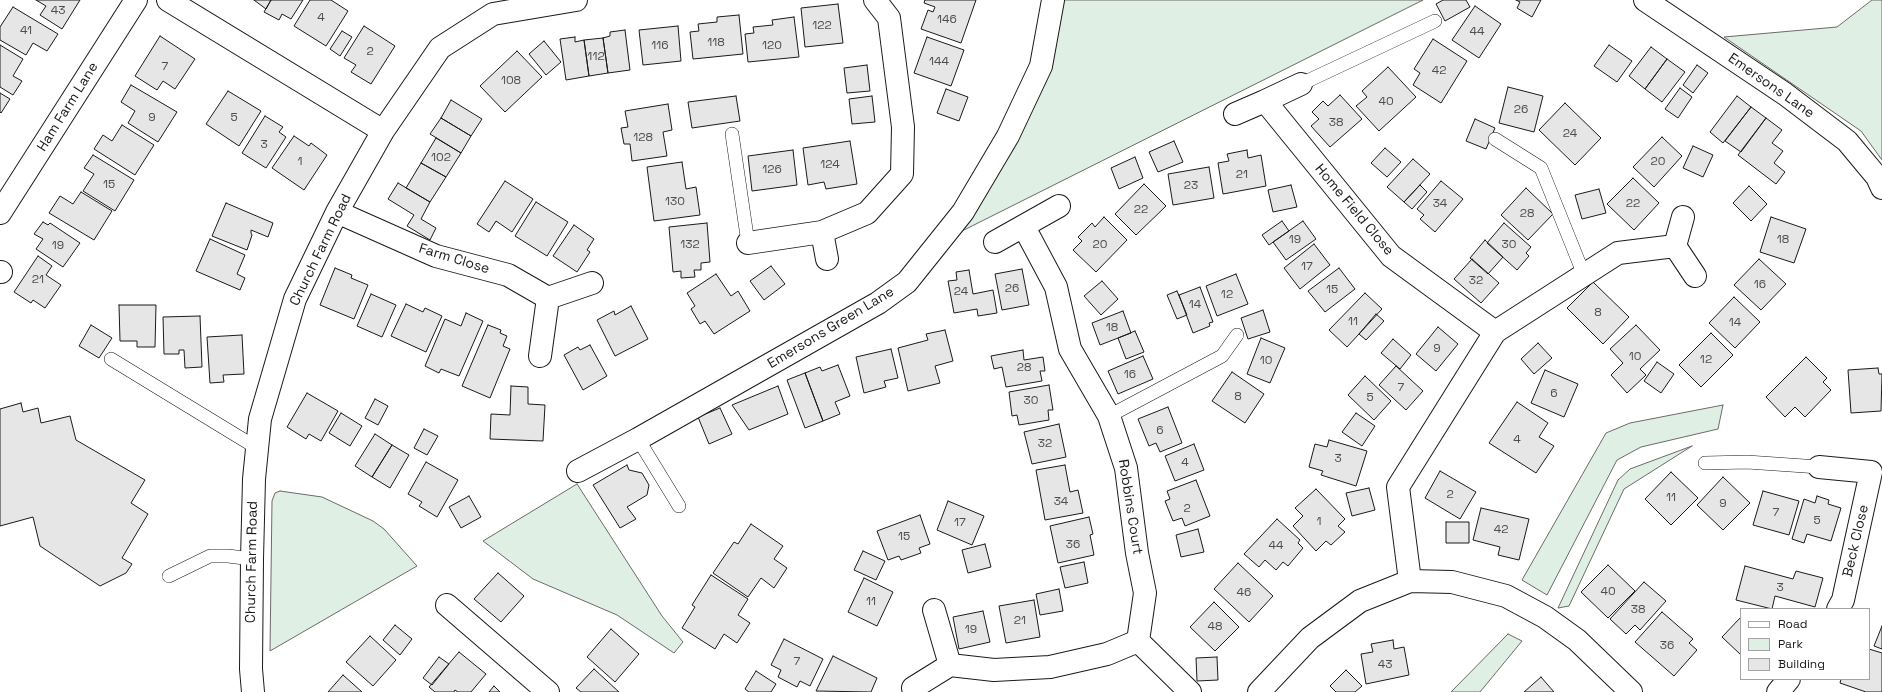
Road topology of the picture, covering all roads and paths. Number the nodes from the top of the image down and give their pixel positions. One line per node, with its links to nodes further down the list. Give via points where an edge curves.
1 (136, 0): 17 (street, Ham Farm Lane)
2 (168, 0): 11 (street)
3 (576, 0): 11 (street, Church Farm Road, via 493,14 440,48)
4 (875, 0): 20 (street, via 889,18 903,127 902,174 867,213)
5 (1053, 0): 34 (street, Emersons Green Lane, via 1041,66 1008,136 963,212 907,282 878,303)
6 (1645, 0): 14 (street, Emersons Lane, via 1785,94 1846,141 1877,177)
7 (1435, 22): 8 (lane)
8 (1301, 84): 9 (street)
9 (1265, 101): 10 (street); 29 (street, Home Field Close, via 1391,256)
10 (1235, 114)
11 (383, 131): 16 (street, Church Farm Road)
12 (732, 134): 22 (lane)
13 (1495, 139): 25 (lane, via 1541,168)
14 (1882, 188)
15 (1059, 206): 19 (street)
16 (337, 212): 28 (street, Farm Close, via 436,256 508,275); 35 (street, Church Farm Road, via 295,299 260,419)
17 (0, 213)
18 (1683, 217): 23 (street)
19 (1024, 227): 21 (street); 33 (street, Robbins Court, via 1056,287 1070,349)
20 (822, 232): 22 (street); 24 (street)
21 (995, 242)
22 (748, 243)
23 (1675, 246): 25 (street, via 1618,253); 26 (street)
24 (827, 259)
25 (1584, 275): 29 (street)
26 (1696, 276)
27 (592, 283): 28 (street)
28 (548, 298): 31 (street)
29 (1495, 332): 43 (street, via 1398,487)
30 (1237, 335): 33 (lane, via 1222,356)
31 (540, 356)
32 (111, 359): 35 (lane)
33 (1109, 416): 47 (street, Robbins Court, via 1126,468 1145,594)
34 (638, 439): 38 (street, Emersons Green Lane); 40 (lane)
35 (257, 448): 41 (street, Church Farm Road)
36 (1705, 463): 37 (lane, via 1747,462)
37 (1818, 467): 39 (street, Beck Close)
38 (578, 471)
39 (1877, 472): 45 (street, Beck Close, via 1843,600)
40 (680, 506)
41 (252, 559): 42 (lane, via 210,556); 51 (street, Church Farm Road)
42 (169, 576)
43 (1410, 581): 54 (street, via 1354,605 1310,638); 55 (street, via 1452,582 1506,596 1545,617 1577,640)
44 (447, 605): 52 (street)
45 (1839, 608)
46 (934, 610): 48 (street)
47 (1138, 641): 48 (street, via 1107,654 1050,667 994,670); 53 (street)
48 (950, 665): 50 (street)
49 (1789, 680): 56 (street)
50 (910, 690)
51 (253, 692)
52 (548, 692)
53 (1190, 692)
54 (1259, 692)
55 (1631, 692)
56 (1778, 692)

